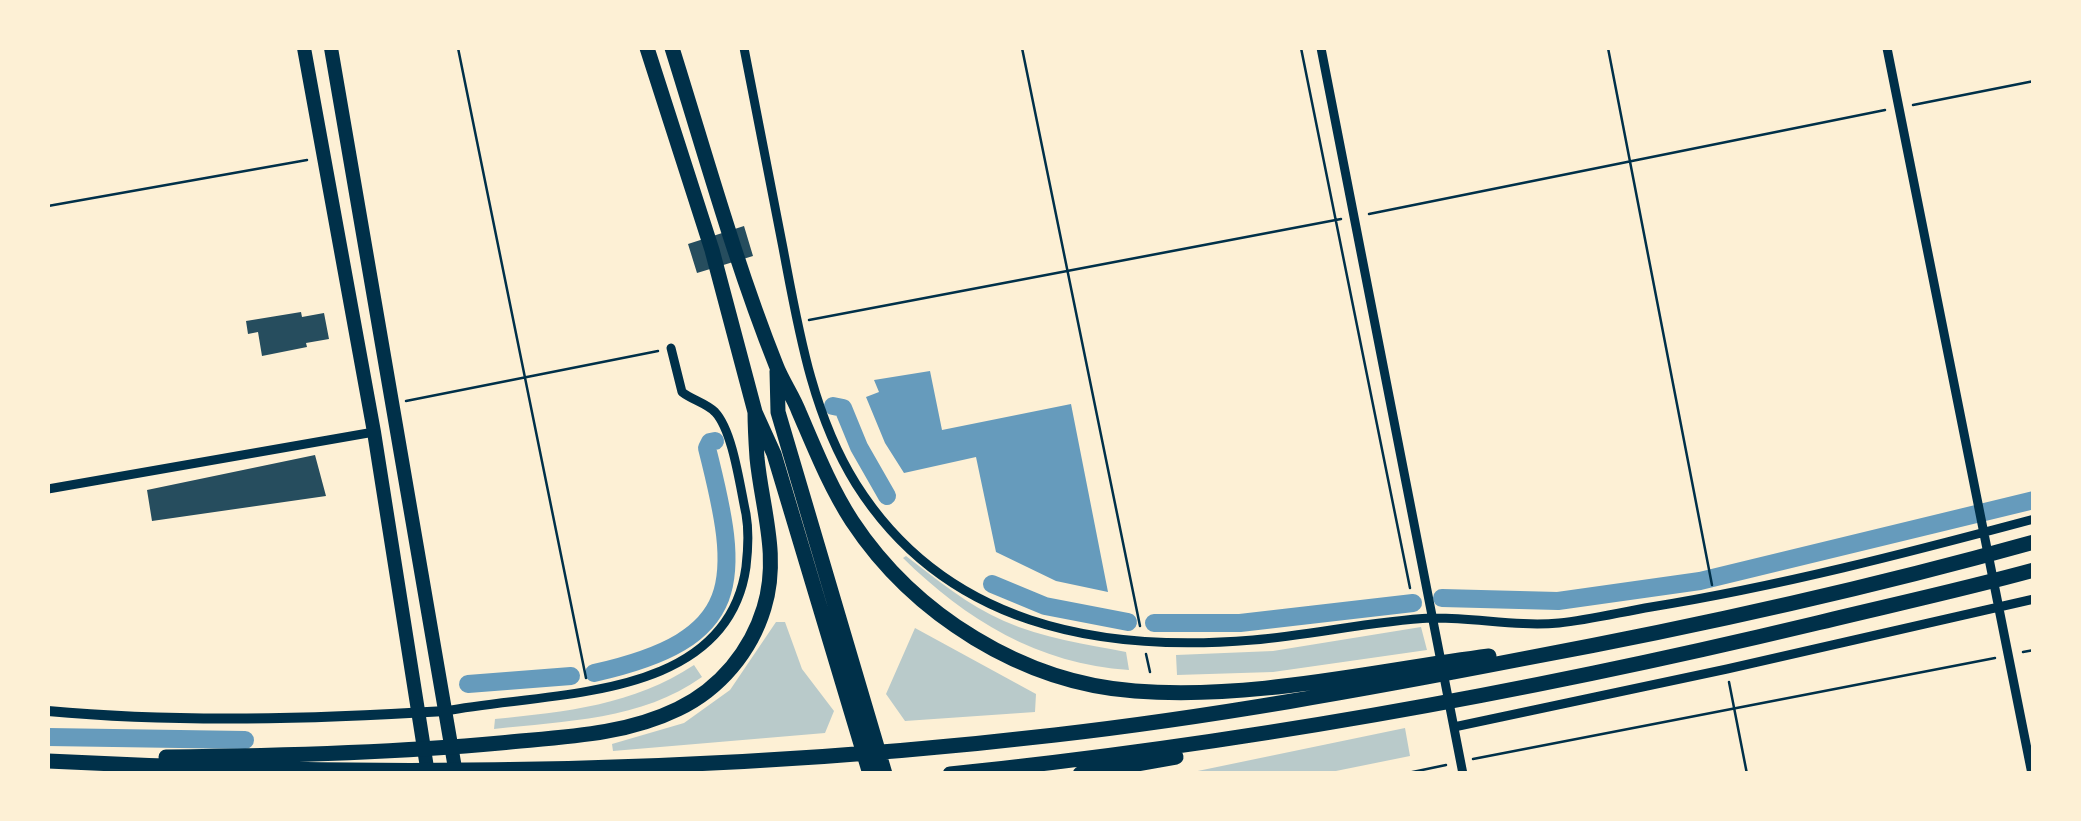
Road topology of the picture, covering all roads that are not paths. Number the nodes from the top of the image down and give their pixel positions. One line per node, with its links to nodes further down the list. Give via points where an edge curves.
1 (304, 48): 11 (highway)
2 (331, 48): 22 (highway)
3 (647, 48): 10 (highway)
4 (672, 48): 9 (highway)
5 (744, 48): 19 (street, via 798,322 821,404 855,482 912,551 949,581 1012,614 1143,644 1252,640)
6 (1321, 48): 19 (street)
7 (1887, 48): 14 (street)
8 (670, 348): 22 (street, via 682,392 723,422 747,522 735,608 689,659 614,686)
9 (776, 367): 20 (highway, via 831,484 877,554 932,609 1023,664 1096,686 1179,693); 30 (highway, via 778,412)
10 (755, 412): 26 (highway, via 770,583 753,636 734,665 691,702 585,735 282,756); 29 (highway, via 774,454)
11 (374, 432): 12 (street); 23 (highway)
12 (48, 489)
13 (2034, 519): 14 (street)
14 (1984, 527): 18 (street); 19 (street, via 1751,589 1562,623)
15 (2034, 542): 20 (highway, via 1627,639)
16 (2034, 570): 25 (highway, via 1637,665)
17 (2034, 600): 18 (street)
18 (1998, 608): 24 (street); 34 (street)
19 (1432, 618): 24 (street)
20 (1410, 673): 26 (highway, via 1230,712 898,751 480,770 286,771)
21 (48, 711): 23 (street, via 244,718)
22 (446, 711): 23 (street); 28 (highway)
23 (419, 712): 27 (highway)
24 (1454, 727): 33 (street)
25 (1267, 734): 31 (highway); 32 (highway, via 1203,753)
26 (48, 760)
27 (428, 774)
28 (456, 774)
29 (870, 774)
30 (885, 774)
31 (950, 774)
32 (1080, 774)
33 (1463, 774)
34 (2032, 774)

